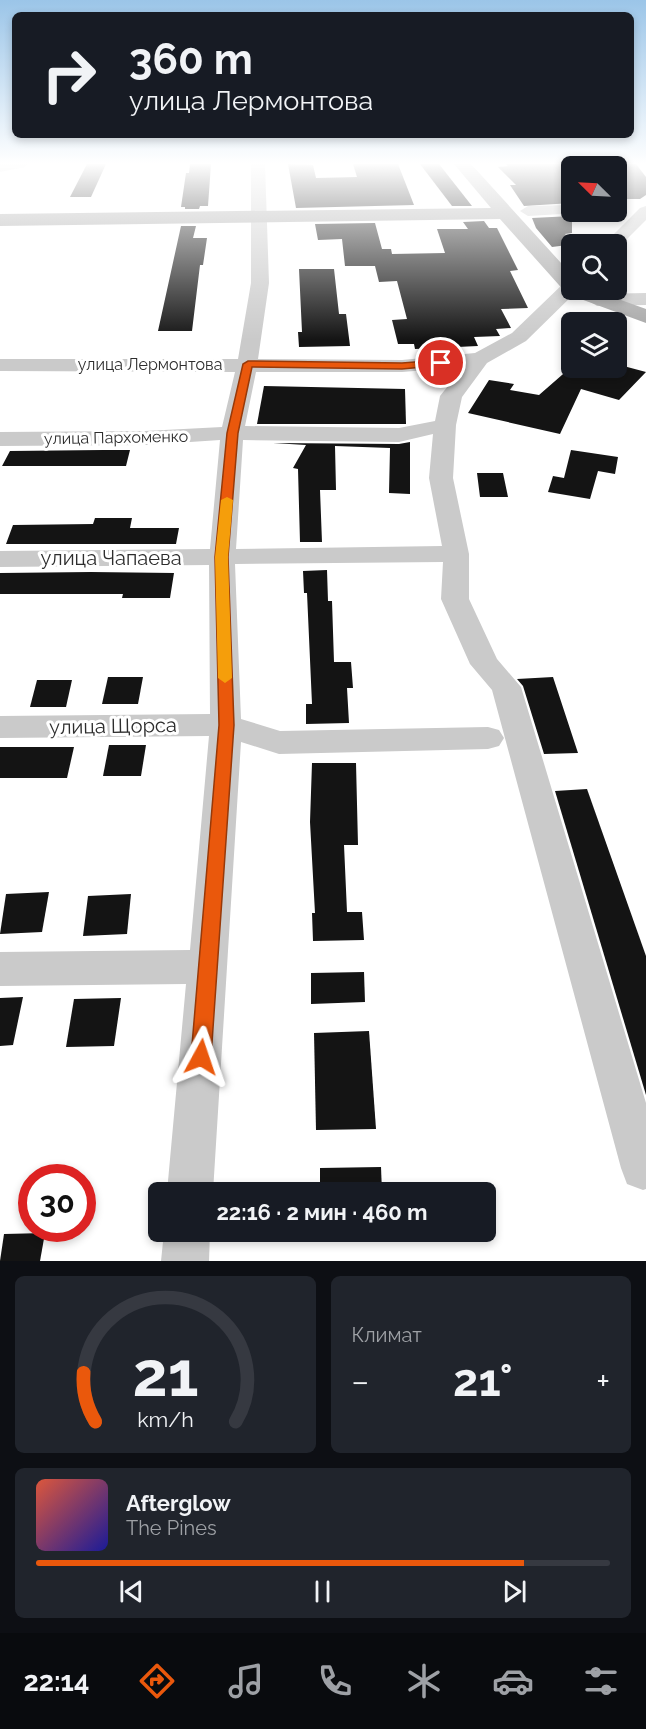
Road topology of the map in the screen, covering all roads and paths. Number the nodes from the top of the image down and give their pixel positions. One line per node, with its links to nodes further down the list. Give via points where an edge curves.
1 (260, 223): 12 (street, via 260,283)
2 (512, 223): 5 (main road)
3 (634, 223): 4 (street)
4 (623, 234)
5 (561, 275)
6 (561, 297): 11 (street, via 519,337)
7 (627, 299): 8 (street)
8 (646, 299)
9 (597, 300): 10 (main road)
10 (646, 316)
11 (480, 359): 12 (street, улица Лермонтова, via 402,366); 14 (street, via 451,396)
12 (248, 364): 13 (street, улица Лермонтова); 15 (street)
13 (0, 365)
14 (445, 425): 15 (street, улица Пархоменко, via 399,435); 17 (street, via 441,478)
15 (232, 433): 16 (street, улица Пархоменко); 18 (street)
16 (0, 439)
17 (456, 554): 18 (street, улица Чапаева); 25 (street, via 455,599 484,664 506,687)
18 (222, 557): 19 (street, улица Чапаева); 20 (street)
19 (0, 559)
20 (226, 725): 21 (street, улица Щорса); 22 (street, улица Щорса, via 279,743); 23 (street)
21 (0, 727)
22 (488, 738)
23 (209, 967): 24 (street); 26 (street)
24 (0, 969)
25 (643, 1168)
26 (191, 1182)
27 (186, 1242): 28 (street)
28 (185, 1261)

